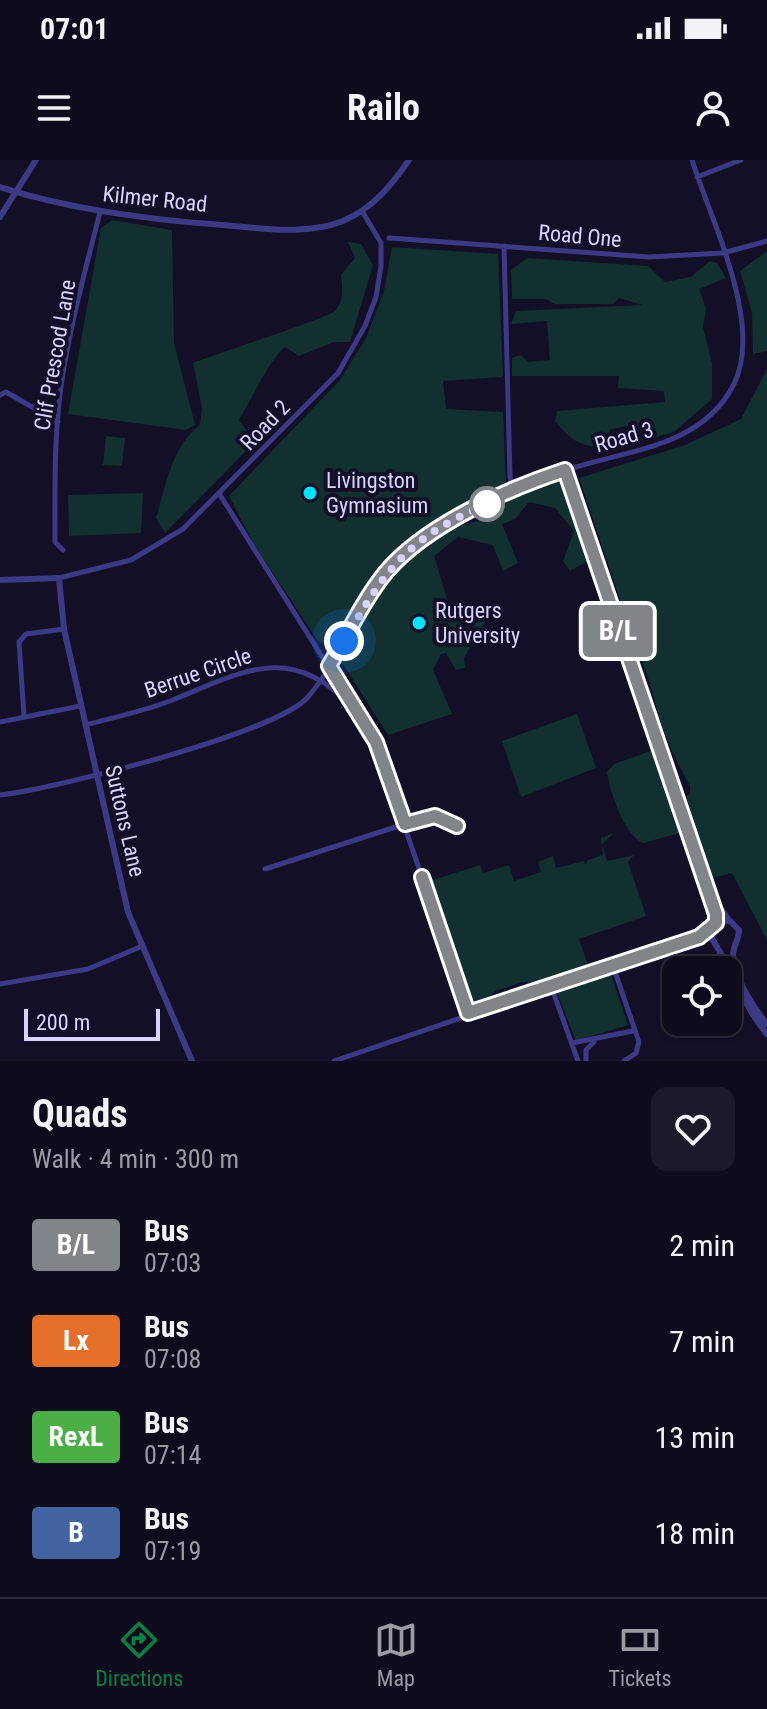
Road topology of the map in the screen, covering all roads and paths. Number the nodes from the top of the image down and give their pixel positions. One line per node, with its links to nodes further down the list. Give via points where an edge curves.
1 (36, 160): 7 (street)
2 (409, 160): 8 (street, via 387,190)
3 (692, 160): 5 (street, Road 3)
4 (741, 160): 5 (street)
5 (697, 177): 14 (street, Road 3)
6 (0, 187): 7 (street, Kilmer Road)
7 (17, 192): 9 (street, Kilmer Road); 10 (street)
8 (362, 211): 9 (street, Kilmer Road, via 309,228); 19 (street, Road 2, via 383,252 376,297 360,337 332,379)
9 (100, 212): 16 (street, Clif Prescod Lane, via 72,327)
10 (0, 217)
11 (389, 238): 13 (street, Road One)
12 (767, 241): 14 (street, Road One)
13 (504, 246): 14 (street, Road One, via 649,257); 18 (street)
14 (723, 253): 17 (street, Road 3, via 744,331 740,368 726,400 679,436)
15 (0, 395): 16 (street, via 6,392)
16 (58, 422): 20 (street, Clif Prescod Lane, via 55,542)
17 (565, 470): 18 (street, Road 3); 35 (street)
18 (514, 492): 24 (street, Road 3, via 435,529 404,553 384,575)
19 (220, 495): 21 (street, Road 2, via 149,552); 24 (street)
20 (63, 550)
21 (59, 578): 22 (street); 23 (street, Suttons Lane)
22 (0, 580)
23 (64, 629): 26 (street, Suttons Lane); 28 (street, via 26,634 19,642)
24 (329, 666): 25 (street, Road 3); 27 (street)
25 (321, 681): 27 (street, Berrue Circle); 30 (street, Berrue Circle, via 282,666 253,667 174,700); 31 (street, Road 3, via 283,717)
26 (80, 706): 28 (street); 30 (street, Suttons Lane)
27 (359, 714): 33 (street, via 381,754)
28 (24, 716): 29 (street)
29 (0, 722)
30 (85, 725): 31 (street, Suttons Lane)
31 (97, 777): 32 (street, Road 3); 41 (street, Suttons Lane)
32 (0, 795)
33 (405, 824): 34 (street); 45 (street)
34 (265, 869)
35 (704, 884): 36 (street); 37 (street)
36 (730, 921): 37 (street); 39 (street, via 739,930)
37 (715, 925): 38 (street); 40 (street)
38 (699, 937): 40 (street); 42 (street)
39 (736, 943): 40 (street, via 729,948); 46 (street, via 735,963)
40 (716, 944): 48 (street)
41 (140, 947): 43 (street, via 88,969); 51 (street, Suttons Lane)
42 (613, 965): 44 (street); 47 (street)
43 (0, 984)
44 (551, 986): 45 (street); 50 (street)
45 (468, 1013): 52 (street)
46 (767, 1024)
47 (633, 1031): 49 (street); 55 (street, via 639,1048)
48 (767, 1034)
49 (596, 1040): 50 (street); 54 (street, via 586,1050)
50 (570, 1042): 53 (street)
51 (192, 1061)
52 (334, 1061)
53 (578, 1061)
54 (586, 1061)
55 (624, 1061)

